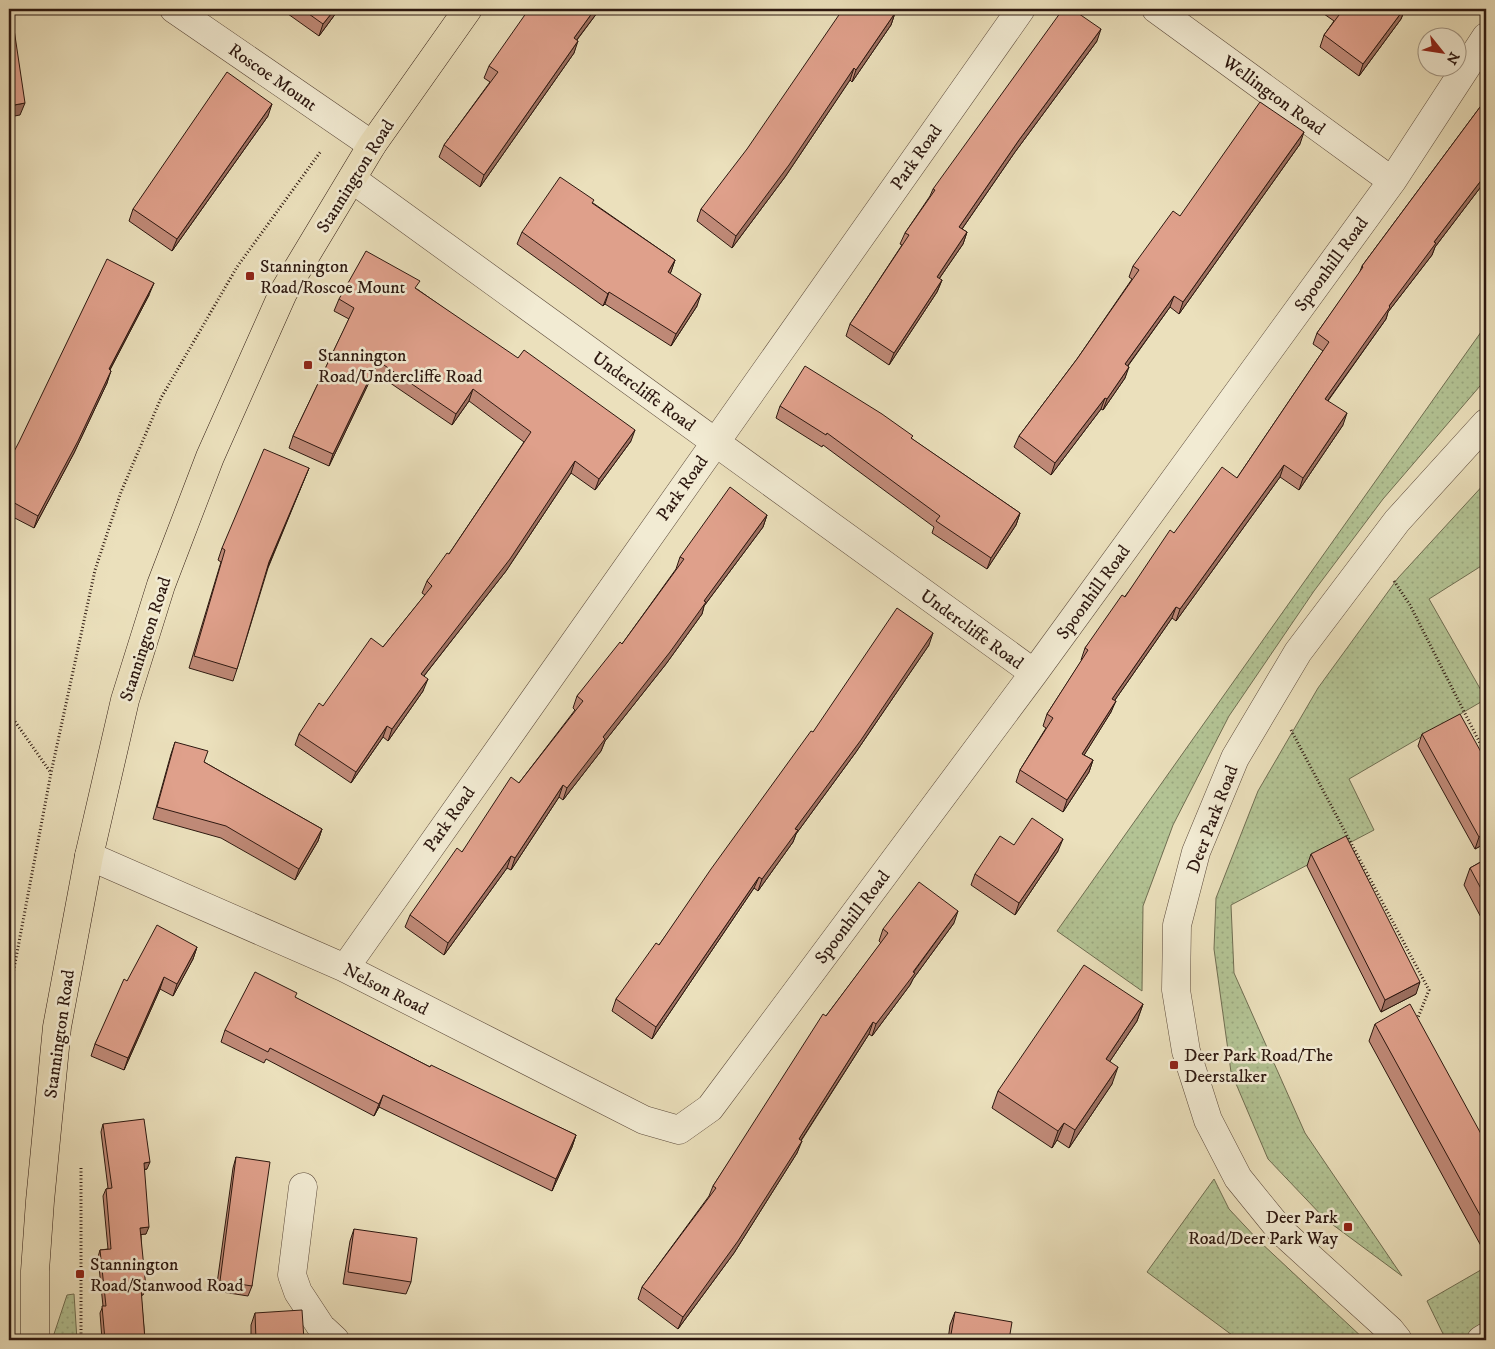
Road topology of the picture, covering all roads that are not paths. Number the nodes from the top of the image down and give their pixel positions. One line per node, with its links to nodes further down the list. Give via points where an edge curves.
1 (174, 9): 6 (street, Roscoe Mount)
2 (468, 9): 6 (main road, Stannington Road)
3 (1020, 9): 10 (street, Park Road)
4 (1156, 9): 8 (street, Wellington Road)
5 (1486, 37): 8 (street, Spoonhill Road)
6 (372, 145): 7 (main road, Stannington Road)
7 (352, 179): 10 (street, Undercliffe Road); 12 (main road, Stannington Road, via 283,293 210,458 162,585 125,700)
8 (1392, 180): 11 (street, Spoonhill Road)
9 (1486, 423): 19 (street, Deer Park Road, via 1396,521 1298,652 1235,758 1196,852 1177,924 1176,990 1186,1051 1208,1120 1238,1178 1281,1231)
10 (715, 442): 11 (street, Undercliffe Road); 13 (street, Park Road)
11 (1034, 673): 14 (street, Spoonhill Road, via 710,1108)
12 (89, 856): 13 (street, Nelson Road); 17 (main road, Stannington Road, via 55,1046 39,1210)
13 (345, 968): 14 (street, Nelson Road, via 644,1120)
14 (679, 1130)
15 (303, 1187): 18 (street, via 292,1275 298,1292 321,1327)
16 (1486, 1337): 20 (street)
17 (35, 1340)
18 (336, 1340)
19 (1398, 1340)
20 (1481, 1340)

